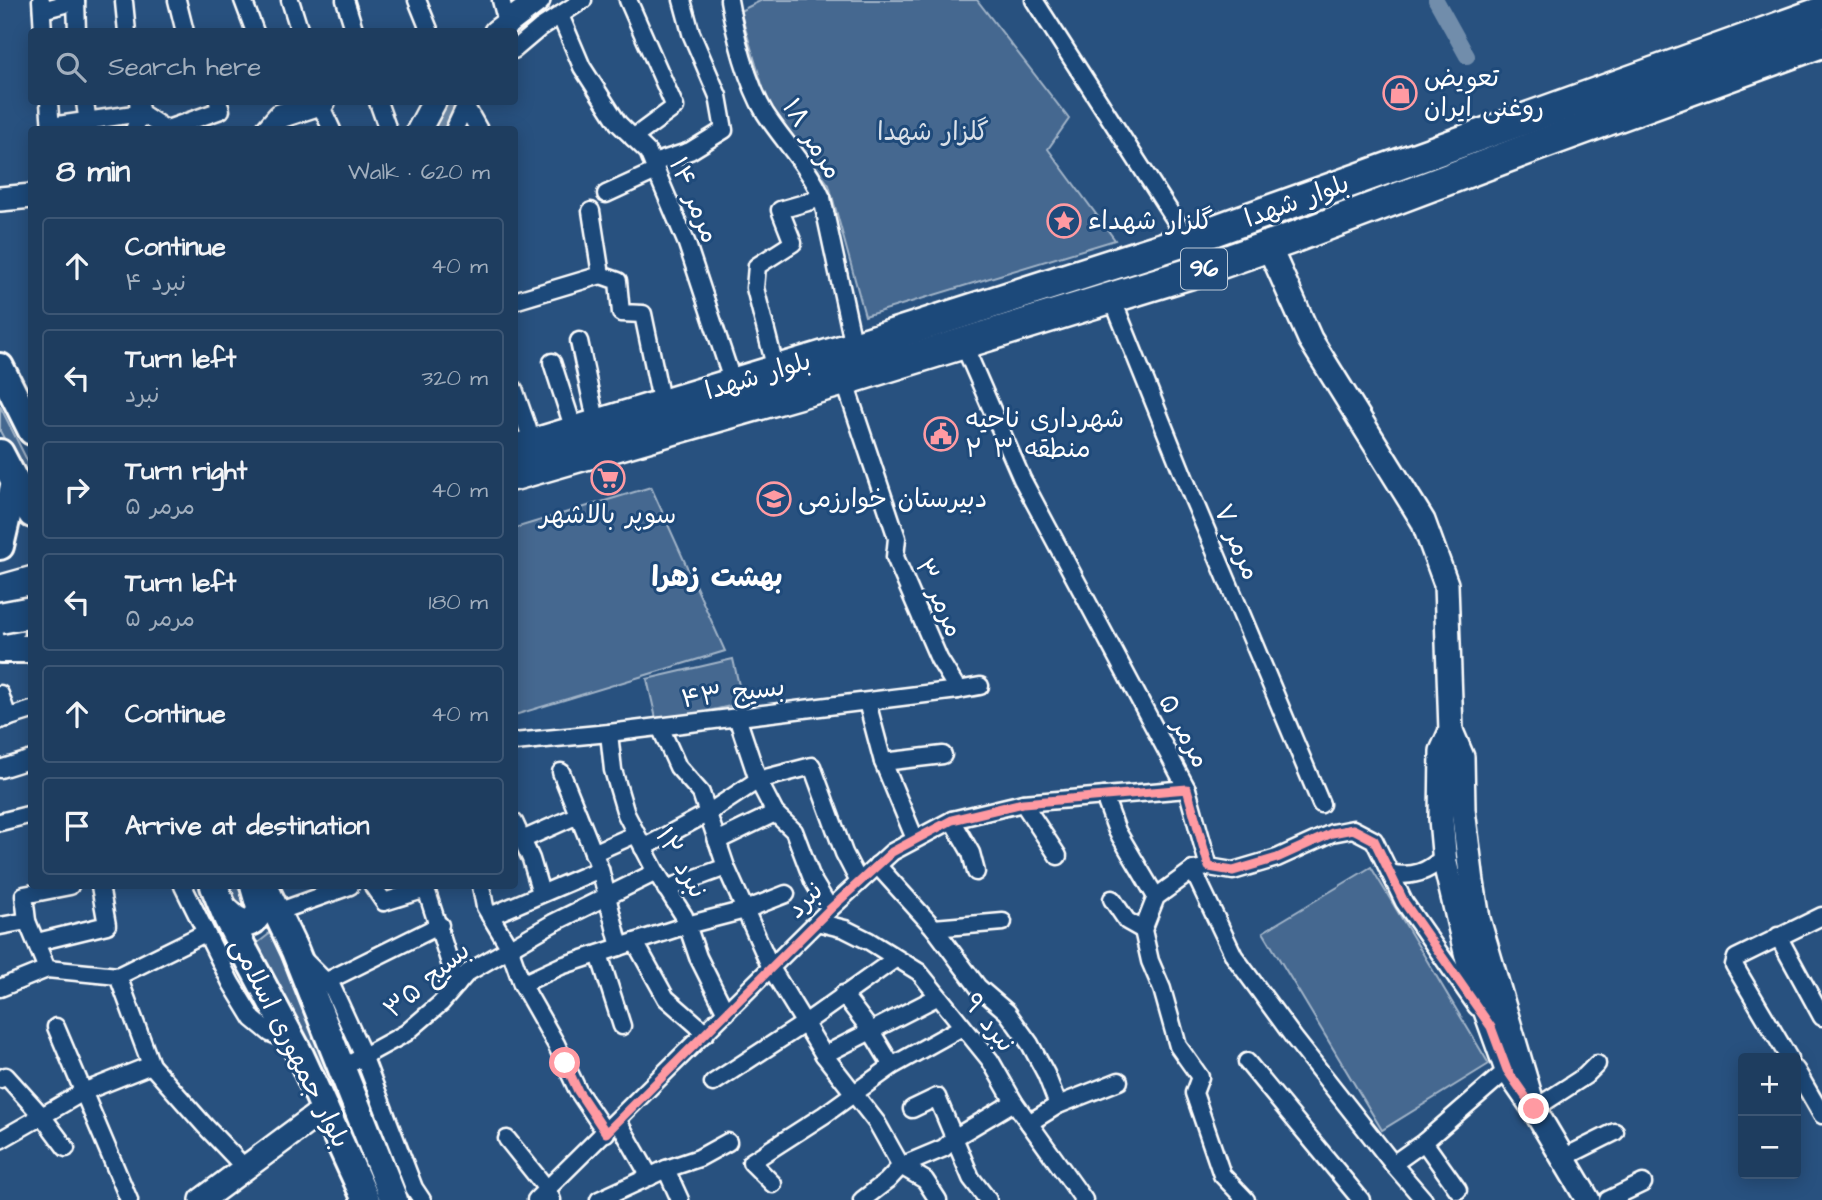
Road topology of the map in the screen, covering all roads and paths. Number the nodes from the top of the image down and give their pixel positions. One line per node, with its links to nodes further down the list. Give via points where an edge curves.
1 (177, 0): 22 (street)
2 (243, 0): 23 (street)
3 (290, 0): 24 (street)
4 (345, 0): 25 (street)
5 (417, 0): 26 (street)
6 (501, 0): 18 (street)
7 (538, 0): 18 (main road)
8 (583, 0): 17 (street)
9 (628, 0): 52 (street, via 675,107)
10 (682, 0): 53 (street, via 718,96 724,130)
11 (729, 0): 56 (street, مرمر ۱۸, via 748,76 764,111)
12 (1034, 0): 59 (street)
13 (76, 1): 15 (street); 20 (street)
14 (124, 2): 21 (street)
15 (42, 5): 19 (street)
16 (1822, 12): 27 (highway); 30 (highway, بلوار شهدا / 96)
17 (560, 15): 29 (street); 52 (street, مرمر ۱۴, via 582,68)
18 (502, 27)
19 (44, 28)
20 (76, 28)
21 (127, 28)
22 (184, 28)
23 (254, 28)
24 (299, 28)
25 (354, 28)
26 (428, 28)
27 (1822, 32)
28 (1822, 42): 30 (highway, بلوار شهدا / 96)
29 (518, 47)
30 (1765, 48): 59 (highway, بلوار شهدا / 96); 60 (highway, بلوار شهدا / 96, via 1536,146)
31 (49, 105): 43 (street)
32 (85, 105): 42 (street)
33 (219, 105): 46 (street, via 221,110)
34 (311, 105): 41 (main road)
35 (322, 105): 47 (street)
36 (379, 105): 48 (street)
37 (432, 105): 49 (main road)
38 (465, 105): 50 (street)
39 (467, 105): 51 (street)
40 (139, 107): 42 (street); 44 (street); 45 (street)
41 (275, 116)
42 (88, 125)
43 (51, 126)
44 (135, 126)
45 (163, 126)
46 (176, 126)
47 (330, 126)
48 (387, 126)
49 (421, 126)
50 (456, 126)
51 (477, 126)
52 (633, 138): 53 (street, مرمر ۱۴, via 648,152)
53 (654, 167): 54 (street); 71 (street, مرمر ۱۴, via 687,244)
54 (606, 194)
55 (28, 196): 57 (main road)
56 (822, 198): 66 (street, مرمر ۱۸); 69 (street, via 780,210 793,243 757,266 755,288)
57 (0, 199)
58 (591, 211): 61 (street)
59 (1188, 240): 66 (highway, بلوار شهدا / 96)
60 (1269, 247): 62 (highway, بلوار شهدا / 96); 94 (main road, via 1310,339 1423,521 1446,584)
61 (601, 275): 63 (street); 72 (street, via 618,281 621,313 643,314)
62 (1112, 298): 65 (highway, بلوار شهدا / 96); 106 (street, مرمر ۷)
63 (518, 300)
64 (579, 341): 75 (street)
65 (963, 343): 70 (highway, بلوار شهدا / 96); 103 (street, مرمر ۵, via 1022,479)
66 (854, 347): 69 (highway, بلوار شهدا / 96)
67 (552, 362): 75 (street)
68 (0, 367): 73 (main road)
69 (776, 370): 71 (highway, بلوار شهدا / 96)
70 (844, 380): 75 (highway, بلوار شهدا / 96); 87 (street, مرمر ۳, via 897,538 895,557 939,659)
71 (733, 383): 72 (highway, بلوار شهدا / 96)
72 (662, 405): 75 (highway, بلوار شهدا / 96)
73 (28, 423)
74 (519, 437): 75 (highway)
75 (578, 438): 77 (highway); 78 (highway, 96, via 550,482)
76 (0, 453): 79 (main road)
77 (518, 473)
78 (518, 492)
79 (14, 499): 80 (main road)
80 (0, 546)
81 (28, 583): 82 (highway)
82 (0, 591): 85 (main road, via 10,613)
83 (28, 613): 84 (highway, bridge)
84 (0, 618)
85 (13, 649)
86 (980, 686): 87 (street)
87 (958, 690): 89 (street, بسیج ۴۳)
88 (0, 694): 92 (street)
89 (867, 702): 91 (street, بسیج ۴۳); 99 (street)
90 (28, 711): 92 (street)
91 (737, 718): 93 (street, بسیج ۴۳); 102 (street)
92 (4, 719)
93 (660, 727): 95 (street, بسیج ۴۳); 107 (street, via 678,767 701,793)
94 (1451, 731): 120 (main road, via 1442,751); 206 (main road, via 1462,757 1464,810 1479,919)
95 (609, 733): 96 (street, بسیج ۴۳); 116 (street, نبرد ۱۲, via 625,814)
96 (518, 742)
97 (943, 755): 99 (street)
98 (28, 760): 100 (street)
99 (883, 762): 114 (street)
100 (0, 769)
101 (561, 772): 110 (street)
102 (758, 780): 107 (street); 108 (street); 129 (street, via 812,766)
103 (1187, 789): 104 (street, نبرد); 123 (street, مرمر ۵)
104 (1104, 796): 105 (street, نبرد); 145 (street, via 1117,831)
105 (1023, 803): 111 (street, نبرد); 119 (street)
106 (1321, 804)
107 (708, 813): 116 (street); 117 (street)
108 (775, 813): 117 (street); 147 (street, via 794,831 813,881)
109 (28, 815): 112 (street)
110 (578, 816): 115 (street); 118 (street)
111 (952, 820): 114 (street, نبرد); 127 (street)
112 (0, 822)
113 (518, 831): 115 (street)
114 (915, 839): 121 (street, نبرد)
115 (522, 840): 142 (street)
116 (640, 841): 118 (street); 126 (street, نبرد ۱۲)
117 (717, 841): 122 (street)
118 (593, 853): 124 (street)
119 (1058, 856)
120 (1444, 856): 128 (street, via 1421,873); 184 (main road, via 1469,965)
121 (877, 865): 129 (street, نبرد); 159 (street)
122 (726, 867): 130 (street); 149 (street)
123 (1209, 867): 125 (street); 128 (street, via 1233,871 1353,829 1374,840)
124 (600, 869): 142 (street); 144 (street)
125 (1193, 870): 145 (street); 220 (street, via 1234,956)
126 (656, 872): 130 (street, نبرد ۱۲); 144 (street, بسیج ۳۵)
127 (976, 872)
128 (1390, 873): 184 (street, via 1404,902)
129 (859, 882): 147 (street, نبرد)
130 (666, 888): 157 (street, نبرد ۱۲)
131 (55, 889): 153 (street, via 24,895)
132 (101, 889): 163 (street, via 107,925)
133 (184, 889): 161 (street)
134 (215, 889): 148 (main road, بلوار جمهوری اسلامی)
135 (255, 889): 148 (main road, via 261,911 253,921 245,923)
136 (266, 889): 150 (main road, بلوار جمهوری اسلامی)
137 (342, 889): 150 (street)
138 (375, 889): 139 (street, via 384,902)
139 (426, 889)
140 (426, 889): 156 (street)
141 (482, 889): 151 (street)
142 (541, 893): 151 (street)
143 (786, 894): 149 (street)
144 (605, 897): 164 (street); 165 (street, بسیج ۳۵)
145 (1156, 897): 160 (street)
146 (1112, 899): 160 (street, via 1127,921)
147 (830, 909): 154 (street, نبرد)
148 (225, 910): 187 (main road, بلوار جمهوری اسلامی)
149 (745, 910): 157 (street); 169 (street)
150 (277, 912): 166 (main road, بلوار جمهوری اسلامی)
151 (490, 916): 165 (street)
152 (1822, 916): 162 (street)
153 (27, 921): 158 (street); 163 (street)
154 (817, 922): 168 (street, نبرد ۹, via 845,929); 169 (street, نبرد)
155 (1003, 922): 159 (street)
156 (440, 925): 172 (street); 174 (street)
157 (687, 925): 164 (street); 178 (street, نبرد ۱۲)
158 (0, 926)
159 (934, 928): 203 (street, via 978,987 1007,1012 1030,1044)
160 (1143, 930): 240 (street, via 1178,1046 1200,1077 1194,1093 1222,1175)
161 (205, 933): 171 (street); 187 (street, via 253,1018 270,1033)
162 (1778, 936): 179 (street); 188 (street, via 1736,958 1734,965)
163 (37, 942): 170 (street)
164 (628, 945): 167 (street); 186 (street, via 666,998)
165 (509, 947): 173 (street); 174 (street, بسیج ۳۵, via 467,973)
166 (295, 951): 172 (street); 190 (main road, بلوار جمهوری اسلامی)
167 (599, 954): 173 (street); 181 (street)
168 (895, 958): 176 (street); 177 (street, نبرد ۹, via 919,972)
169 (771, 968): 178 (street, نبرد); 180 (street)
170 (47, 969): 171 (street); 175 (street)
171 (118, 976): 193 (street)
172 (325, 982): 190 (street, via 333,989)
173 (522, 984): 212 (street, via 578,1091)
174 (457, 985): 190 (street, بسیج ۳۵, via 406,1033)
175 (0, 988)
176 (843, 994): 180 (street); 185 (street)
177 (937, 997): 183 (street, نبرد ۹); 185 (street)
178 (726, 1013): 186 (street, نبرد)
179 (1821, 1014)
180 (805, 1023): 189 (street); 199 (street)
181 (622, 1026)
182 (56, 1027): 200 (street)
183 (962, 1027): 194 (street); 202 (street, نبرد ۹, via 990,1060)
184 (1491, 1027): 195 (main road)
185 (871, 1031): 189 (street); 194 (street)
186 (706, 1033): 209 (street, نبرد)
187 (295, 1044): 204 (main road, بلوار جمهوری اسلامی)
188 (1786, 1053)
189 (824, 1055): 201 (street)
190 (352, 1062): 233 (main road, بلوار جمهوری اسلامی); 234 (street)
191 (1247, 1062): 241 (street)
192 (1597, 1064): 206 (street)
193 (151, 1065): 200 (street); 222 (street)
194 (892, 1066): 201 (street)
195 (1507, 1070): 206 (main road); 217 (street)
196 (0, 1079): 208 (street, via 6,1076)
197 (1801, 1079): 207 (street)
198 (1119, 1081): 203 (street)
199 (713, 1083)
200 (83, 1092): 208 (street); 230 (street)
201 (855, 1093): 221 (street); 226 (street, via 751,1162)
202 (1014, 1102): 210 (street, نبرد ۹); 213 (street)
203 (1058, 1105): 210 (street)
204 (326, 1108): 222 (main road); 232 (main road, بلوار جمهوری اسلامی)
205 (912, 1109): 213 (street, via 937,1097)
206 (1534, 1109): 219 (main road)
207 (1822, 1115)
208 (42, 1116): 215 (street); 218 (street)
209 (618, 1121): 212 (street, نبرد); 224 (street)
210 (1029, 1123): 239 (street, نبرد ۹)
211 (1615, 1132): 219 (street)
212 (606, 1133): 228 (street, نبرد)
213 (954, 1138): 221 (street, via 944,1148); 238 (street, via 971,1178)
214 (507, 1139): 228 (street)
215 (0, 1140)
216 (728, 1142): 223 (street)
217 (1424, 1142): 220 (street); 227 (street)
218 (66, 1148)
219 (1563, 1158): 243 (main road)
220 (1393, 1164): 242 (street)
221 (901, 1166): 236 (street); 237 (street, via 925,1180)
222 (246, 1169): 231 (main road)
223 (666, 1169): 224 (street); 235 (street)
224 (650, 1177): 229 (street)
225 (1643, 1183): 244 (street)
226 (773, 1184)
227 (1458, 1190)
228 (545, 1196)
229 (607, 1198)
230 (128, 1200)
231 (202, 1200)
232 (366, 1200)
233 (394, 1200)
234 (422, 1200)
235 (680, 1200)
236 (862, 1200)
237 (938, 1200)
238 (988, 1200)
239 (1084, 1200)
240 (1247, 1200)
241 (1361, 1200)
242 (1424, 1200)
243 (1588, 1200)
244 (1608, 1200)

